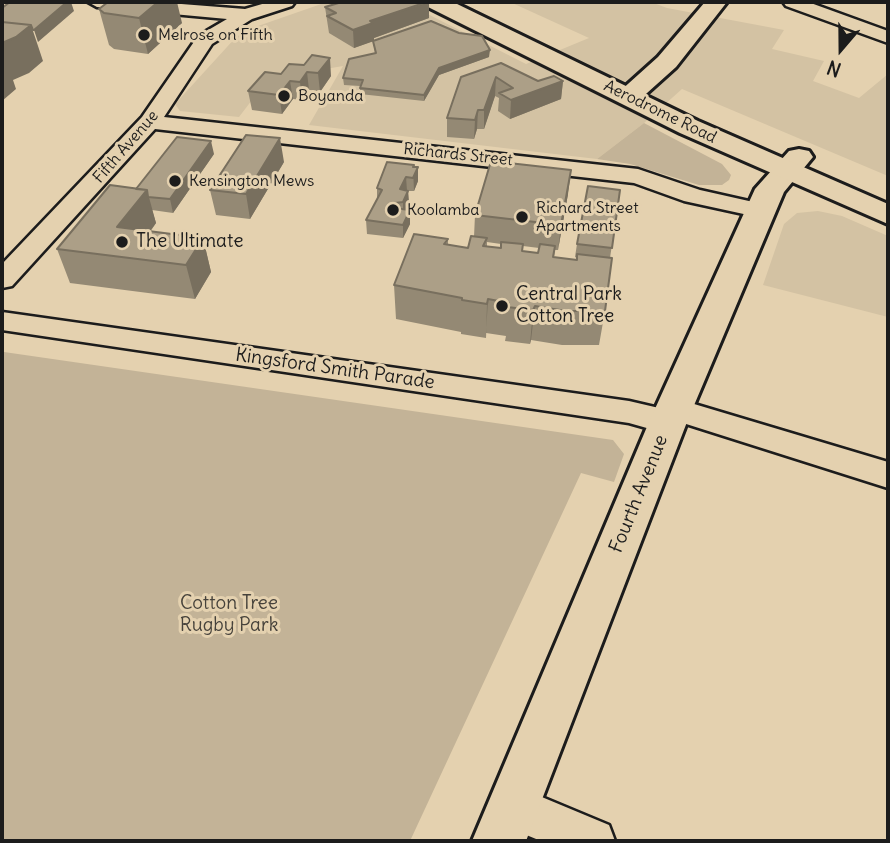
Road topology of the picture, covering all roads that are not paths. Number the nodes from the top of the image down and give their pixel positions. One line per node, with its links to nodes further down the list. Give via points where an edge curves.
1 (97, 2): 7 (street)
2 (286, 2): 7 (street, Fifth Avenue)
3 (436, 2): 9 (main road, Aerodrome Road)
4 (469, 2): 9 (main road, Aerodrome Road)
5 (716, 2): 9 (main road, via 667,62)
6 (792, 2): 8 (street)
7 (246, 15): 10 (street, Fifth Avenue, via 205,40)
8 (888, 37)
9 (635, 91): 11 (main road, Aerodrome Road)
10 (150, 122): 13 (street, Richards Street, via 638,176); 15 (street, Fifth Avenue)
11 (792, 164): 12 (main road, Aerodrome Road); 13 (main road, Fourth Avenue, via 770,189); 14 (main road, Aerodrome Road)
12 (888, 193)
13 (762, 211): 17 (main road, Fourth Avenue)
14 (888, 215)
15 (2, 280)
16 (2, 321): 17 (street, Kingsford Smith Parade)
17 (671, 415): 18 (street, Kingsford Smith Parade); 19 (main road, Fourth Avenue)
18 (888, 475)
19 (506, 824): 20 (street)
20 (593, 841)

